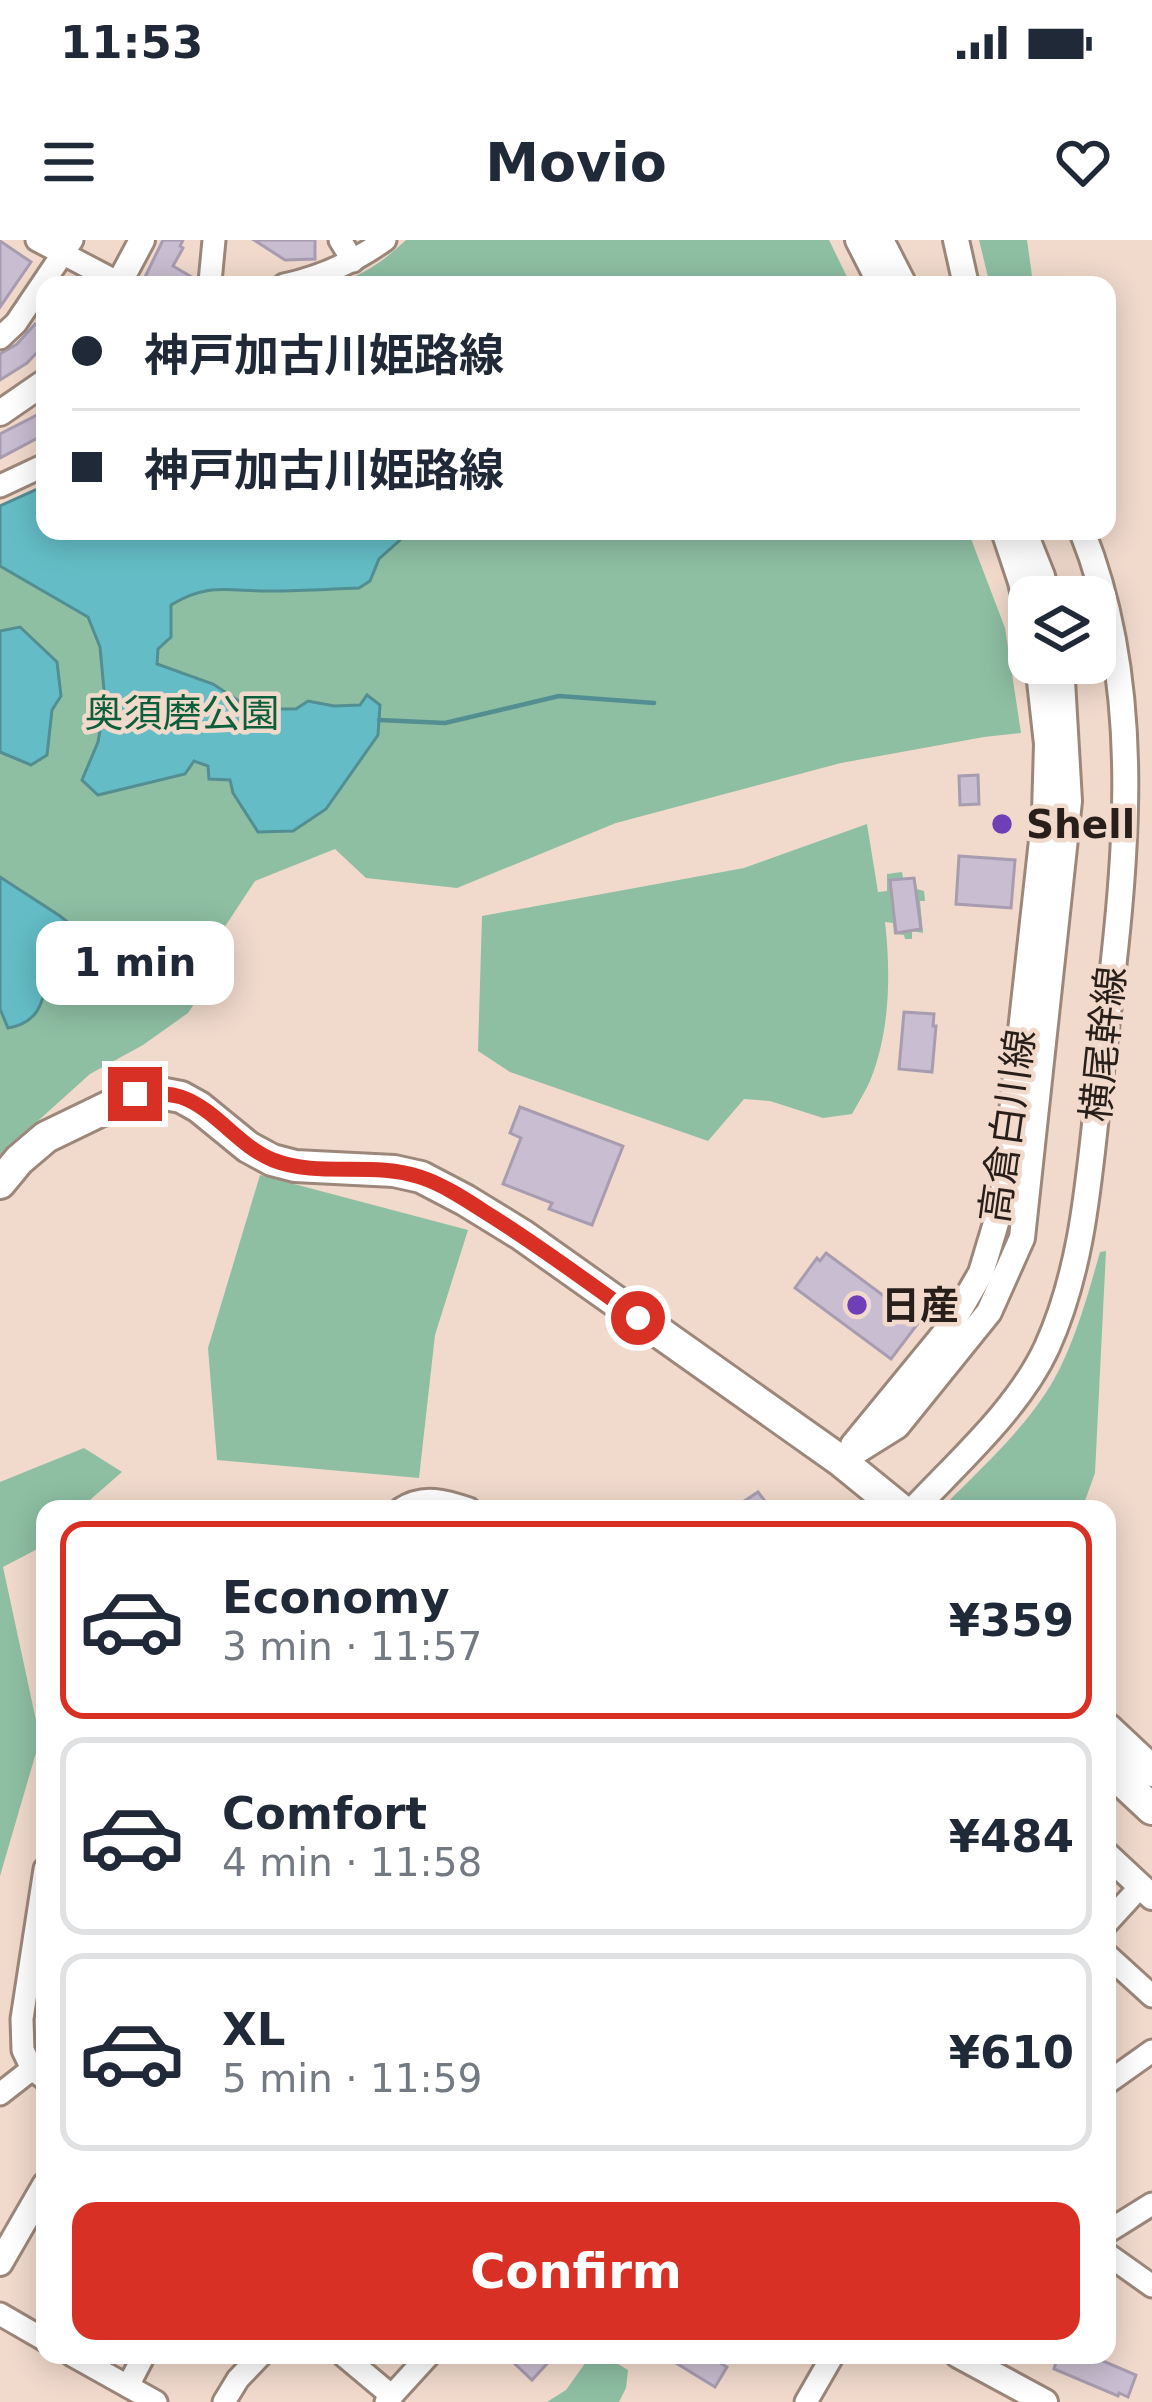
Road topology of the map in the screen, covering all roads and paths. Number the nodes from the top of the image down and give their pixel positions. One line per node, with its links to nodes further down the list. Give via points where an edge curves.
1 (37, 240): 9 (street)
2 (142, 240): 13 (street)
3 (214, 240): 14 (street)
4 (340, 240): 10 (street)
5 (385, 240): 10 (street)
6 (858, 240): 16 (street)
7 (881, 240): 17 (street)
8 (956, 240): 18 (street)
9 (68, 248): 11 (street); 12 (street)
10 (353, 261): 15 (street)
11 (49, 276)
12 (107, 276)
13 (122, 276)
14 (210, 276)
15 (319, 276)
16 (876, 276)
17 (899, 276)
18 (964, 276)
19 (36, 294): 20 (street)
20 (0, 338)
21 (36, 388): 22 (street)
22 (0, 413)
23 (36, 469): 24 (street)
24 (0, 486)
25 (1007, 540): 28 (street)
26 (1028, 540): 29 (street)
27 (1085, 540): 36 (street, 横尾幹線, via 1116,644 1128,776 1080,1242 1045,1352)
28 (1019, 576)
29 (1042, 576)
30 (1040, 684): 33 (street, 高倉白川線, via 1045,813 1002,1203 981,1273 950,1328)
31 (1062, 684): 33 (street, 高倉白川線, via 1069,800 1022,1238 989,1312 963,1345 896,1426)
32 (0, 1184): 33 (main road, via 46,1137 95,1112 135,1094 181,1097 272,1160 394,1171 465,1200)
33 (841, 1461): 34 (main road); 35 (main road)
34 (875, 1500)
35 (889, 1500)
36 (922, 1500)
37 (1116, 1737): 38 (main road)
38 (1152, 1771)
39 (1116, 1775): 40 (main road)
40 (1152, 1809)
41 (1116, 1864): 42 (street)
42 (1146, 1892): 43 (street)
43 (1116, 1917)
44 (1116, 1963): 46 (street)
45 (36, 1972): 48 (street, via 22,2019 23,2050)
46 (1152, 1996)
47 (1152, 2051): 50 (street)
48 (36, 2070)
49 (36, 2076): 51 (street)
50 (1116, 2077)
51 (0, 2094)
52 (36, 2201): 56 (street)
53 (1152, 2204): 54 (street)
54 (1116, 2226)
55 (1116, 2260): 57 (street)
56 (0, 2263)
57 (1152, 2286)
58 (0, 2314): 59 (street)
59 (36, 2331)
60 (88, 2364): 67 (street)
61 (139, 2364): 67 (street)
62 (252, 2364): 70 (street)
63 (352, 2364): 68 (street)
64 (420, 2364): 68 (street)
65 (828, 2364): 71 (street)
66 (975, 2364): 72 (street)
67 (128, 2386): 69 (street)
68 (389, 2399)
69 (156, 2402)
70 (224, 2402)
71 (806, 2402)
72 (1045, 2402)

